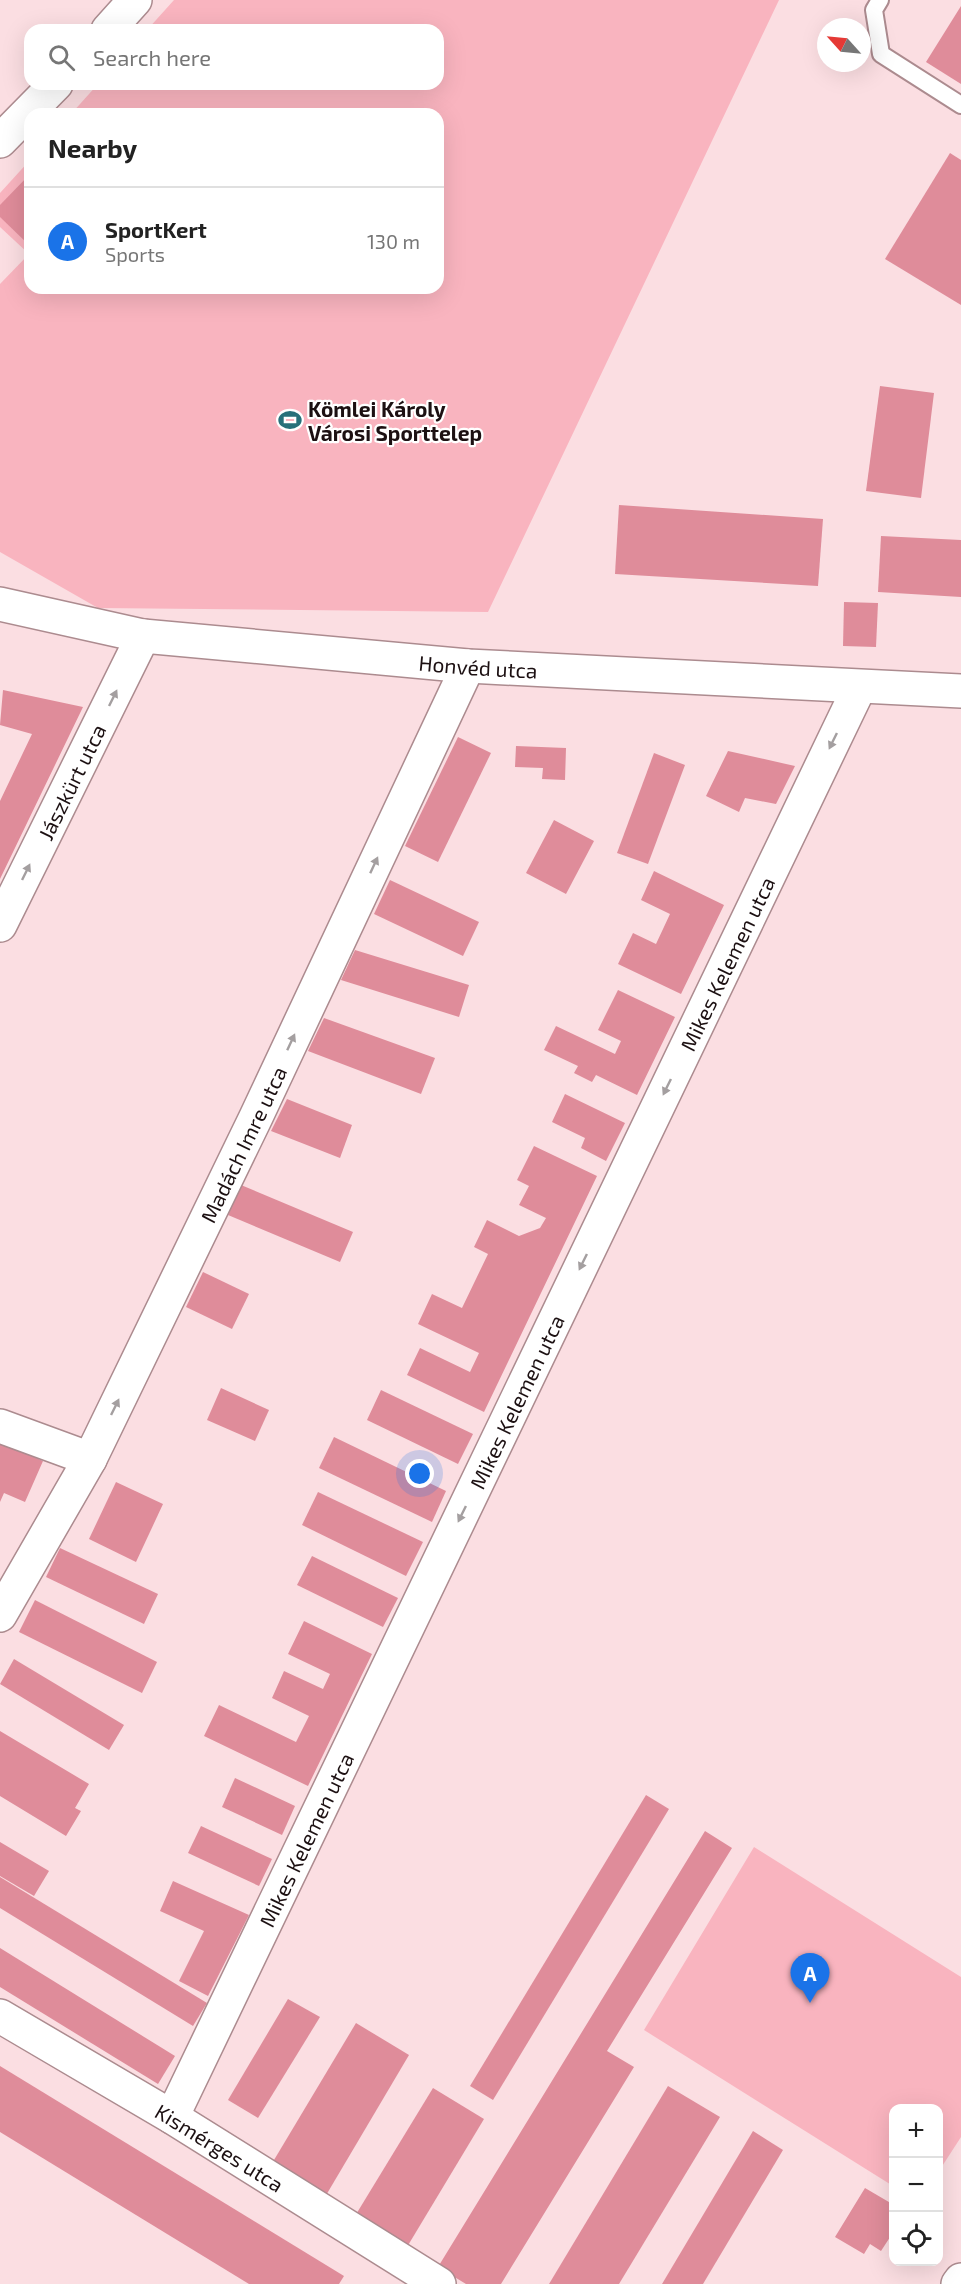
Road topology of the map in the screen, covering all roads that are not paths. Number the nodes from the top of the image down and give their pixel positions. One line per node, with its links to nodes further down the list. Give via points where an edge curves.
1 (135, 0): 3 (street)
2 (880, 0): 5 (lane, via 874,10 881,54)
3 (113, 24)
4 (50, 90): 6 (street)
5 (961, 105)
6 (32, 108)
7 (24, 117): 8 (street)
8 (0, 141)
9 (0, 604): 10 (street, Honvéd utca)
10 (143, 636): 11 (street, Honvéd utca); 14 (street, Jászkürt utca, one-way to 10)
11 (468, 666): 12 (street, Honvéd utca); 16 (street, Madách Imre utca, one-way to 11)
12 (859, 688): 13 (street, Honvéd utca); 19 (street, Mikes Kelemen utca, one-way to 19)
13 (961, 691)
14 (0, 925)
15 (0, 1426): 16 (street)
16 (90, 1459): 17 (street, Madách Imre utca)
17 (0, 1615)
18 (0, 2016): 19 (street, Kismérges utca)
19 (172, 2117): 21 (street, Kismérges utca)
20 (961, 2280): 22 (street)
21 (439, 2284)
22 (958, 2284)

